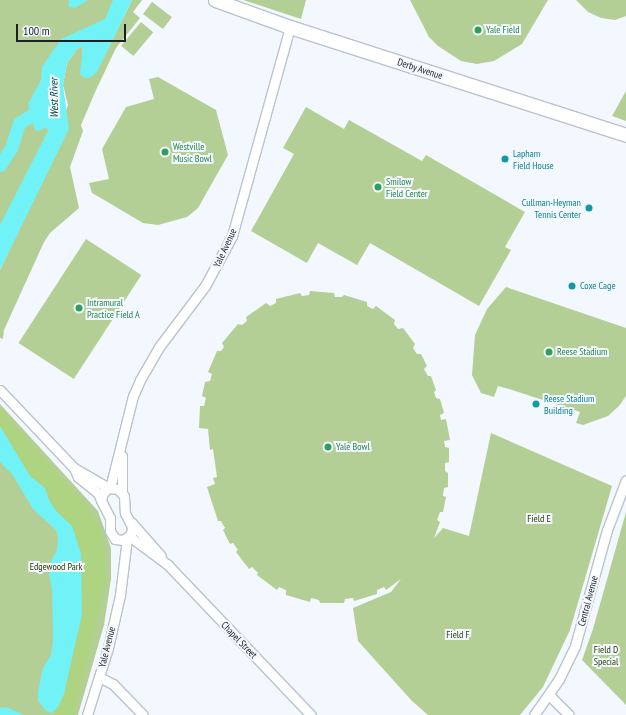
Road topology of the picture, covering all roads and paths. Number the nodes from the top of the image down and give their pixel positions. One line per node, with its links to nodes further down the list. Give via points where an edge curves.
1 (215, 0): 2 (highway, Derby Avenue)
2 (290, 27): 3 (highway, Derby Avenue); 5 (street, Yale Avenue, via 232,236 205,286 168,332 147,367 133,396)
3 (626, 135)
4 (0, 390): 6 (street)
5 (122, 450): 8 (street, Yale Avenue); 9 (street, Yale Avenue)
6 (74, 468): 8 (street); 10 (street, via 78,477 98,493)
7 (626, 480): 17 (street, Central Avenue, via 607,530 576,641)
8 (109, 488): 9 (street); 10 (street, Yale Avenue, via 103,493)
9 (122, 492): 11 (street, Yale Avenue, via 125,513)
10 (101, 500): 13 (street, Yale Avenue, via 110,518 110,531)
11 (130, 522): 12 (street, Yale Avenue); 14 (street, Chapel Street, via 155,547)
12 (128, 537): 13 (street); 14 (street, Chapel Street); 15 (street, Yale Avenue)
13 (115, 539): 15 (street, Yale Avenue)
14 (168, 565): 20 (street, Chapel Street)
15 (122, 578): 16 (street, Yale Avenue)
16 (99, 677): 18 (street, Yale Avenue); 19 (street, via 113,684)
17 (549, 695): 21 (street, Central Avenue); 22 (street)
18 (87, 715)
19 (143, 715)
20 (311, 715)
21 (534, 715)
22 (569, 715)

